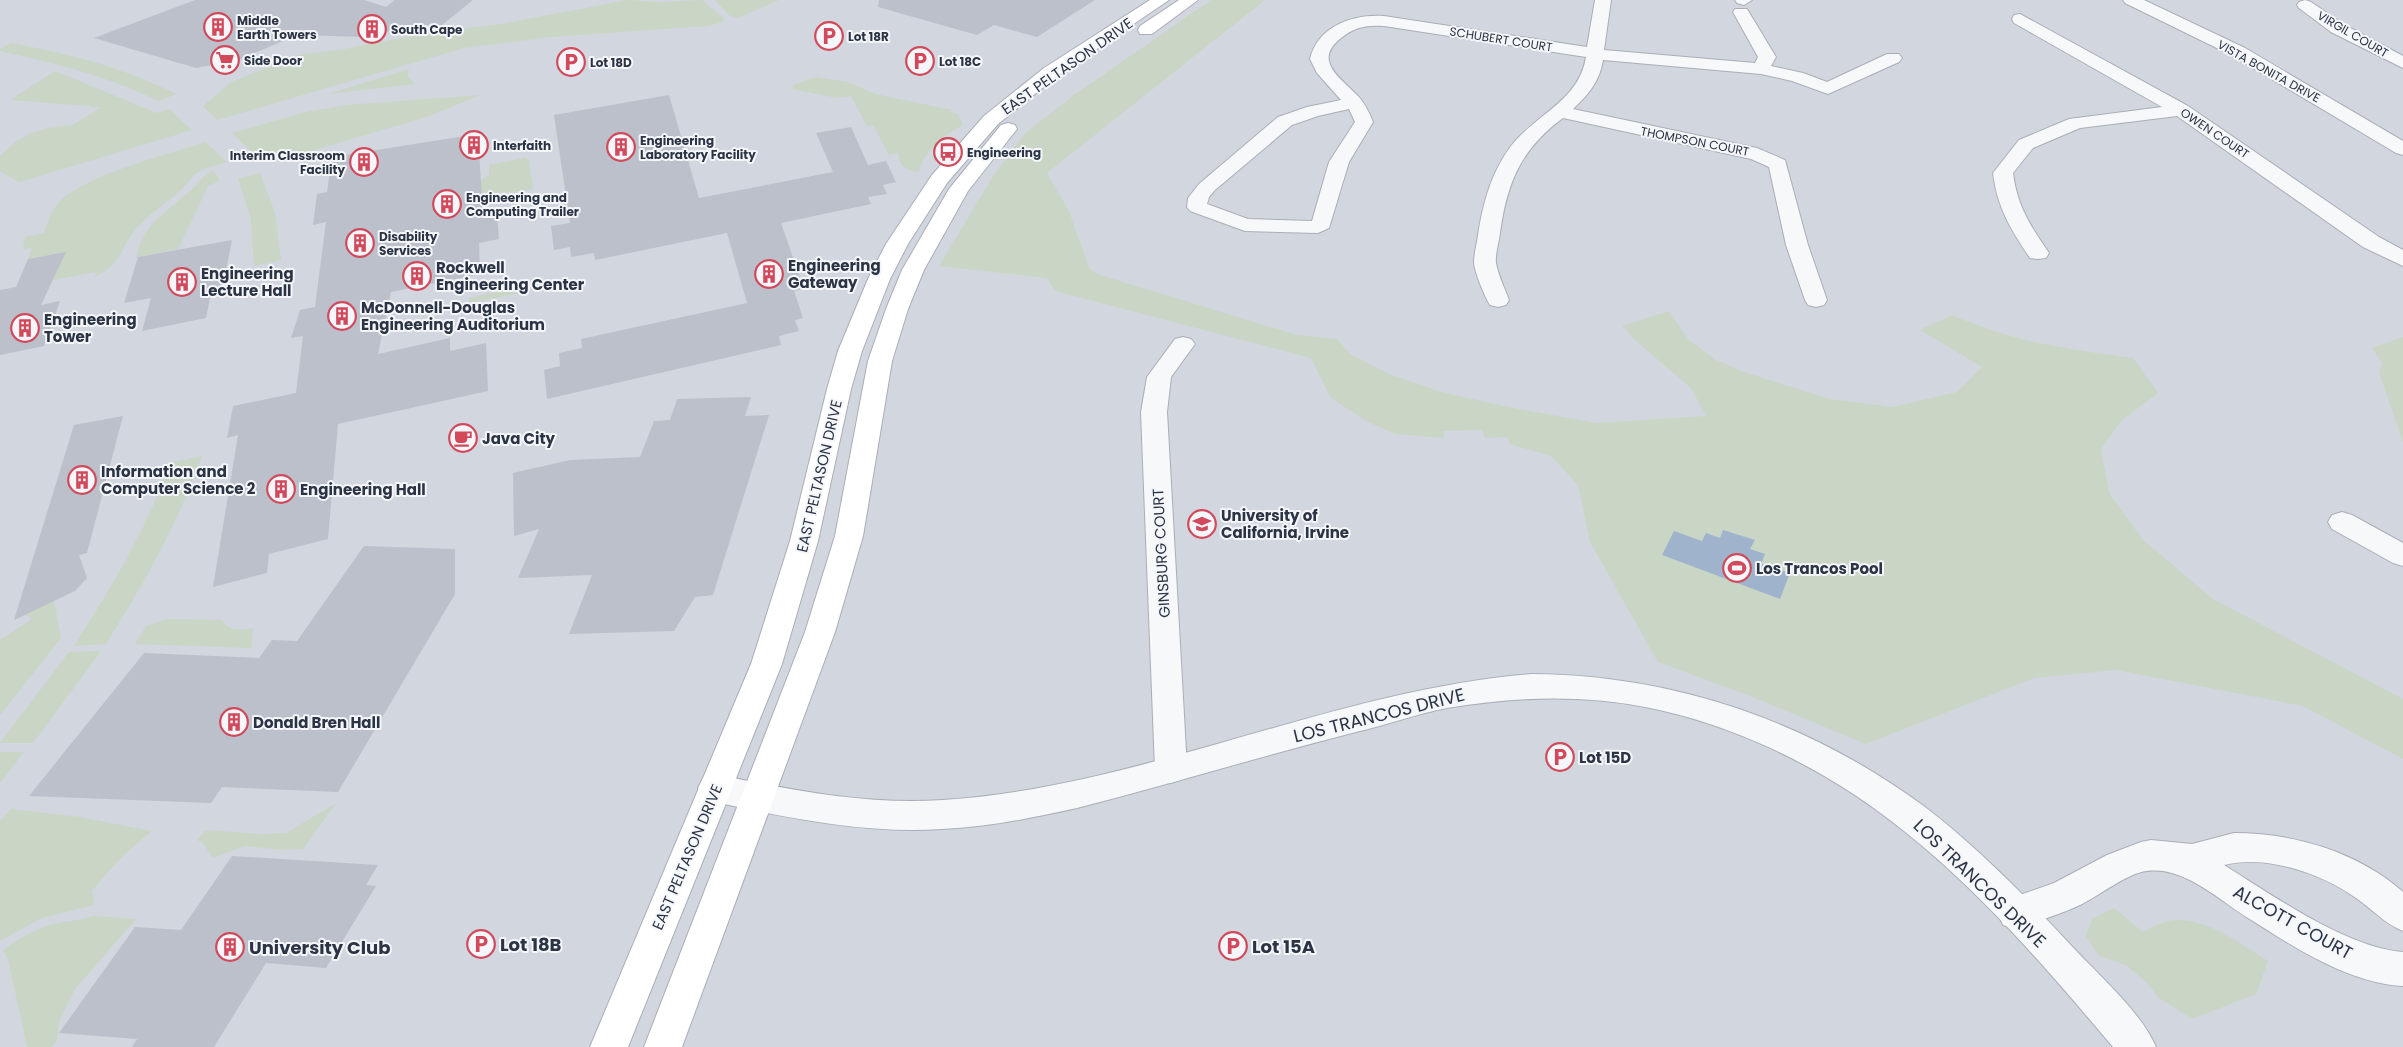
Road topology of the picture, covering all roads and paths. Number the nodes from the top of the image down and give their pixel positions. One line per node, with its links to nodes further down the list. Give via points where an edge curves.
1 (1161, 0): 28 (main road, EAST PELTASON DRIVE, via 1048,75 992,119 930,191 901,236 877,280 858,329 839,391 806,536 781,623)
2 (1190, 0): 13 (main road, EAST PELTASON DRIVE)
3 (1603, 0): 8 (street)
4 (2131, 0): 19 (street, VISTA BONITA DRIVE, via 2239,52)
5 (1743, 4): 11 (street, via 1767,57)
6 (2305, 5): 10 (street, VIRGIL COURT, via 2337,28)
7 (2020, 19): 17 (street, OWEN COURT)
8 (1596, 54): 11 (street, SCHUBERT COURT); 16 (street, SCHUBERT COURT, via 1384,21 1356,20 1324,43 1318,54 1318,65); 18 (street, via 1592,74)
9 (1893, 58): 14 (street, SCHUBERT COURT)
10 (2403, 63)
11 (1761, 70): 12 (street, SCHUBERT COURT)
12 (1797, 77): 14 (street, via 1822,68); 14 (street, SCHUBERT COURT, via 1828,89)
13 (1070, 79)
14 (1850, 79)
15 (1045, 97): 29 (main road, EAST PELTASON DRIVE, via 1010,126 959,189 913,270 896,309 880,360 846,545 820,632)
16 (1354, 103): 16 (street, SCHUBERT COURT, via 1285,121 1208,186 1199,195 1197,207 1252,226 1318,227 1322,224 1339,162 1363,127 1363,115)
17 (2181, 110): 20 (street, via 2076,123 2026,144 2003,174 2005,196 2014,219); 21 (street, OWEN COURT, via 2371,242)
18 (1560, 112): 22 (street, via 1519,149 1503,175 1493,208 1485,263); 23 (street, THOMPSON COURT, via 1757,154 1778,164 1786,205)
19 (2403, 149)
20 (2038, 253)
21 (2403, 259)
22 (1498, 300)
23 (1816, 300)
24 (1183, 344): 27 (street, GINSBURG COURT, via 1159,377 1154,412)
25 (2342, 522): 26 (street)
26 (2403, 556)
27 (1171, 769): 29 (street, LOS TRANCOS DRIVE, via 1016,807 939,815 846,811); 31 (street, LOS TRANCOS DRIVE, via 1449,695 1534,686 1618,691 1694,708 1757,729 1840,769 1893,802 1942,842)
28 (716, 788): 29 (street, LOS TRANCOS DRIVE); 34 (main road, EAST PELTASON DRIVE)
29 (757, 797): 35 (main road, EAST PELTASON DRIVE)
30 (2188, 860): 31 (street, ALCOTT COURT, via 2143,856 2054,900); 32 (street, ALCOTT COURT, via 2233,848 2294,854 2326,864 2353,878 2387,899); 33 (street, ALCOTT COURT, via 2317,939 2365,962 2396,971)
31 (2016, 913): 36 (street, LOS TRANCOS DRIVE, via 2116,1020)
32 (2403, 915)
33 (2403, 969)
34 (608, 1047)
35 (664, 1047)
36 (2137, 1047)

